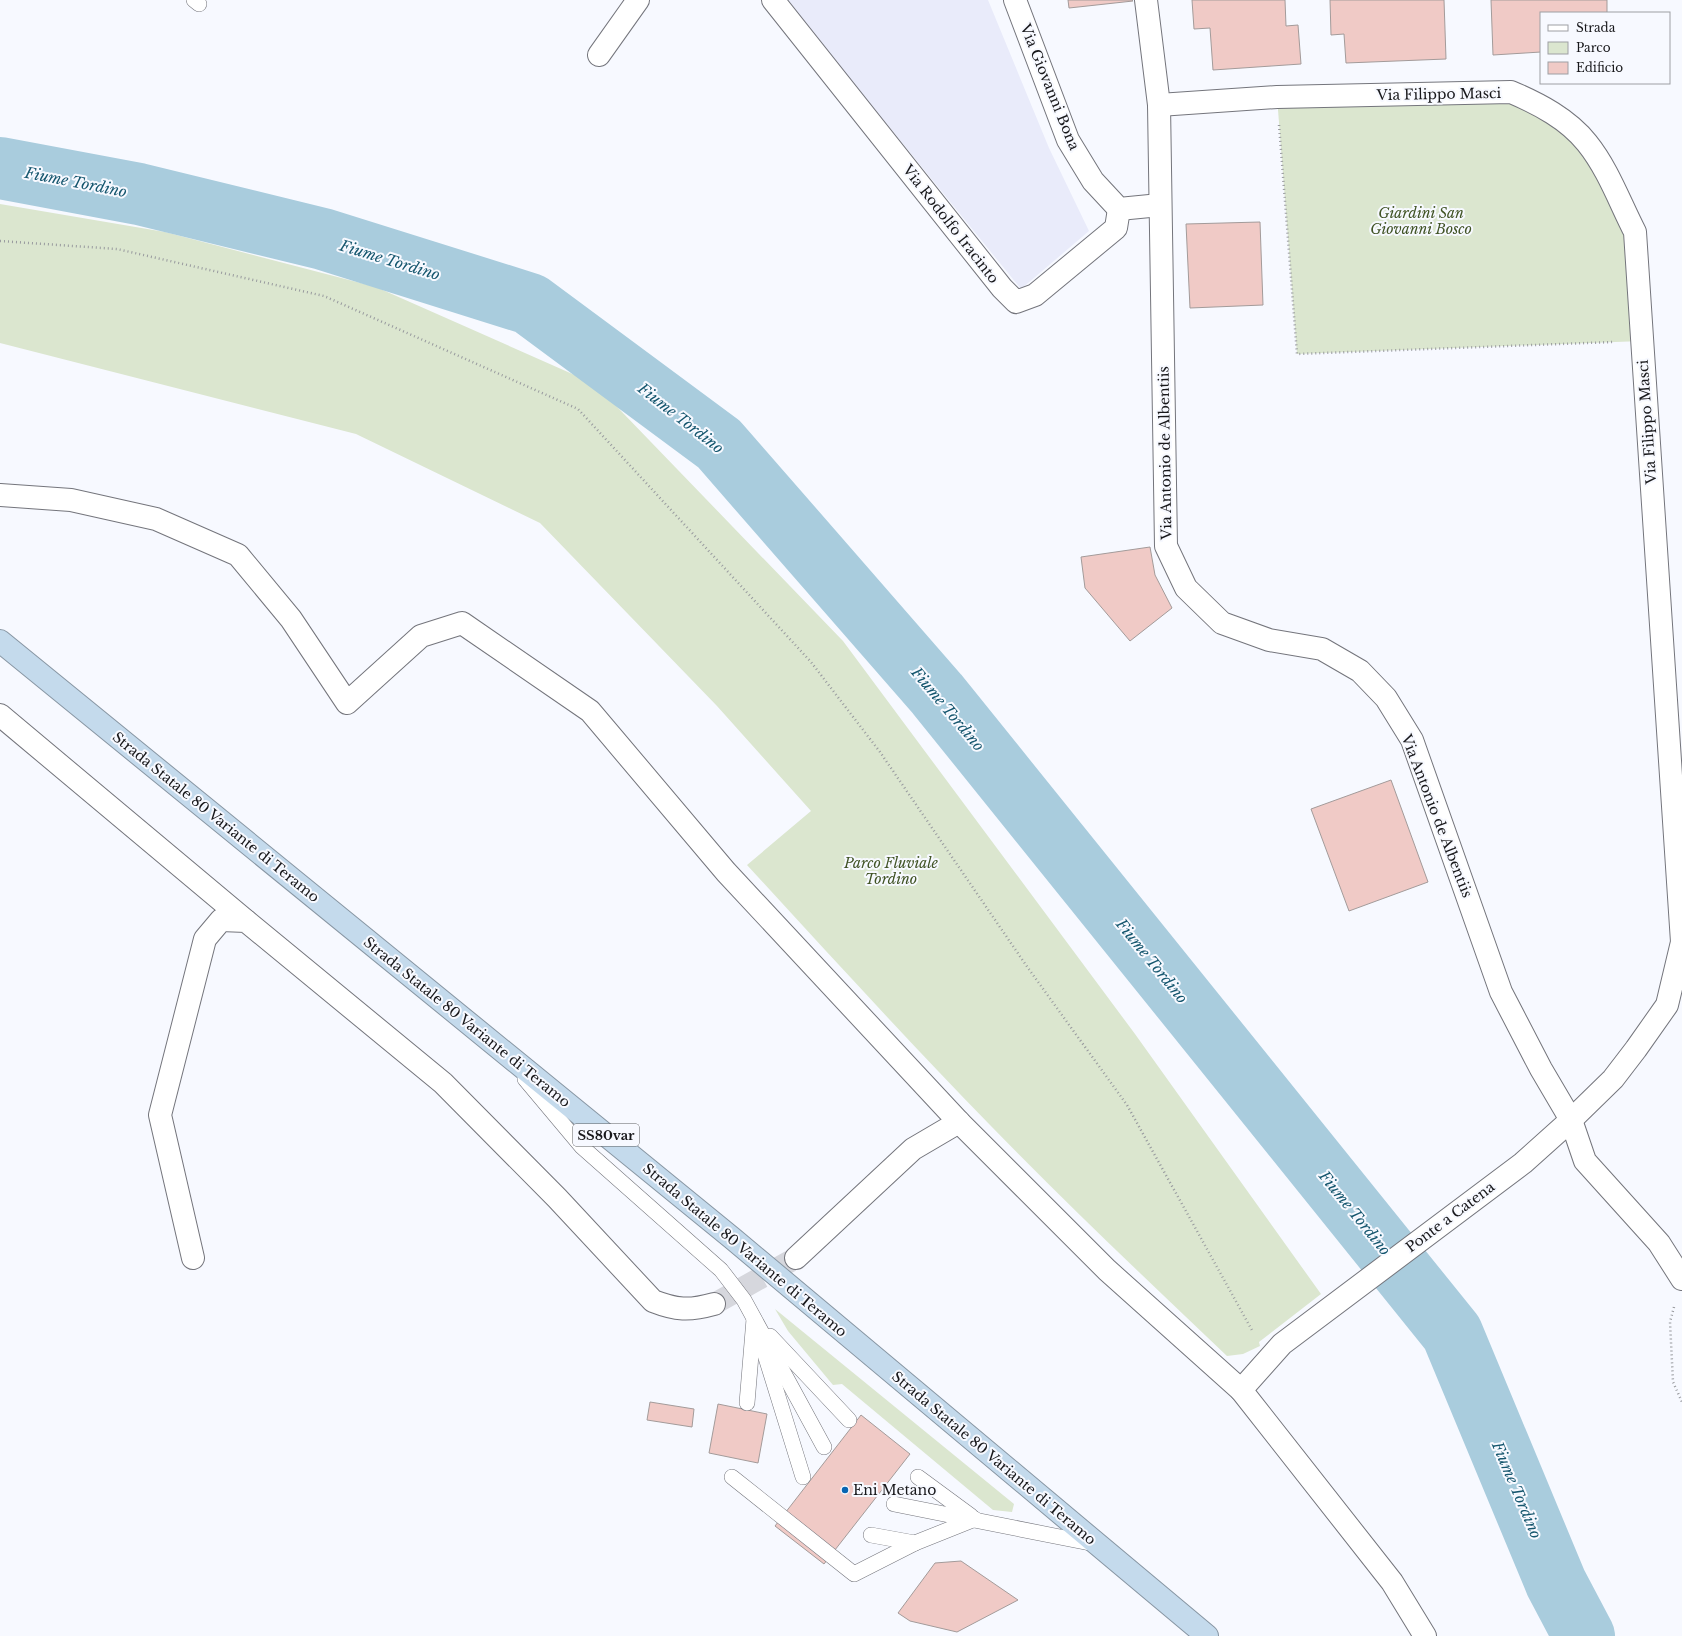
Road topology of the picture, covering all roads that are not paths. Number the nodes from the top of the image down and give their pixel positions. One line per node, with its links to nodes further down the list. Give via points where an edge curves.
1 (638, 0): 5 (street)
2 (773, 0): 8 (street, Via Rodolfo Iracinto, via 1002,288 1016,302 1035,295 1116,228)
3 (1015, 0): 8 (street, Via Giovanni Bona, via 1068,140 1093,181)
4 (1146, 0): 6 (street, Via Antonio de Albentiis)
5 (599, 55)
6 (1159, 105): 7 (street, Via Antonio de Albentiis); 14 (street, Via Filippo Masci, via 1277,97 1511,92 1538,103 1587,142 1604,168 1635,232 1682,942 1667,1005 1613,1079)
7 (1160, 205): 8 (street); 14 (street, Via Antonio de Albentiis, via 1166,546 1186,588 1222,623 1269,640 1322,650 1360,671 1386,698 1412,740 1501,992)
8 (1119, 209)
9 (0, 495): 15 (street, via 71,500 156,519 238,555 291,619 347,703 421,636 462,623 590,711 726,872)
10 (0, 641): 13 (highway, Strada Statale 80 Variante di Teramo / SS80var)
11 (0, 715): 12 (street)
12 (246, 921): 17 (street, via 221,920 205,939 160,1115); 20 (street, via 443,1083 558,1198 653,1301 674,1309 698,1309)
13 (502, 1050): 21 (lane, via 582,1147 721,1270 744,1300); 33 (highway, Strada Statale 80 Variante di Teramo / SS80var, via 732,1238)
14 (1571, 1120): 16 (street, Via Filippo Masci); 19 (street, Via Antonio de Albentiis, via 1585,1161 1658,1244)
15 (959, 1122): 18 (street, via 913,1149); 22 (street, via 1107,1270)
16 (1523, 1163): 22 (street, Ponte a Catena, via 1276,1350)
17 (192, 1258)
18 (796, 1258)
19 (1682, 1279)
20 (714, 1304)
21 (754, 1319): 23 (lane); 24 (lane); 25 (lane); 27 (lane)
22 (1241, 1390): 35 (street, via 1392,1582)
23 (747, 1403)
24 (849, 1420)
25 (824, 1447)
26 (732, 1476): 32 (lane, via 854,1574)
27 (803, 1477)
28 (918, 1477): 30 (lane)
29 (894, 1504): 30 (lane)
30 (975, 1519): 32 (lane); 33 (lane)
31 (871, 1535): 32 (lane)
32 (915, 1543)
33 (1096, 1544): 34 (highway, Strada Statale 80 Variante di Teramo / SS80var)
34 (1207, 1636)
35 (1426, 1636)

